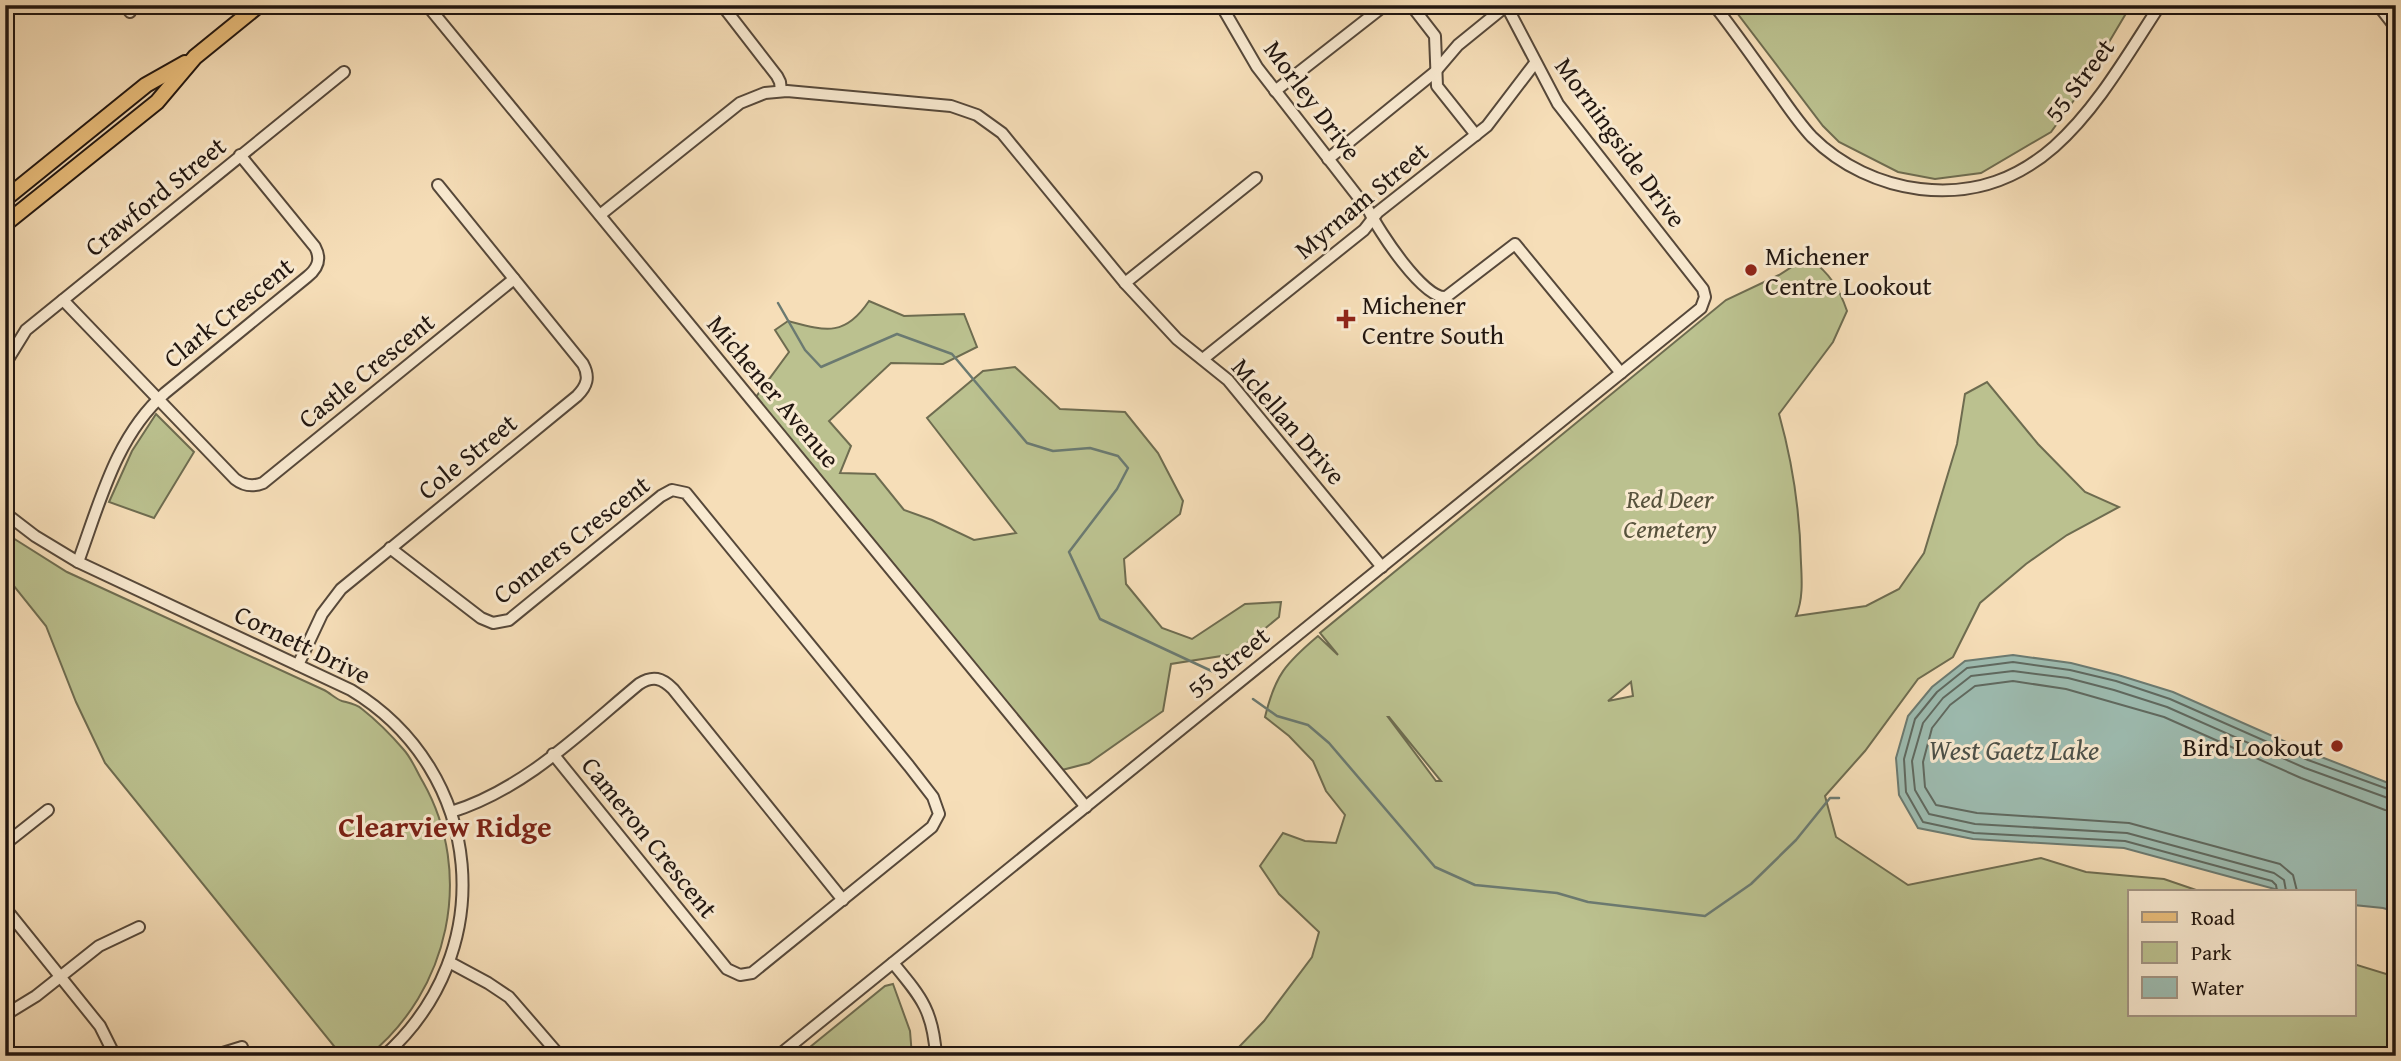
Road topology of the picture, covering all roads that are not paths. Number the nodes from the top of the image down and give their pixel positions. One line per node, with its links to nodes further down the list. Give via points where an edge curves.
1 (259, 5): 12 (main road)
2 (427, 5): 24 (street, Michener Avenue)
3 (723, 5): 16 (street, via 777,76)
4 (1221, 5): 17 (street, Morley Drive)
5 (1385, 5): 17 (street)
6 (1411, 5): 15 (street, via 1435,36)
7 (1714, 5): 8 (street, 55 Street, via 1824,148 1873,177 1936,191 1978,187 2024,170 2047,155 2082,120)
8 (2160, 5)
9 (2378, 5): 11 (street)
10 (1506, 6): 13 (street, Morningside Drive); 15 (street, via 1458,45)
11 (2396, 28)
12 (195, 57): 23 (main road, via 146,85); 26 (main road, via 157,102)
13 (1535, 63): 18 (street, Myrnam Street); 30 (street, Morningside Drive, via 1559,104 1703,289)
14 (344, 72): 19 (street, Crawford Street)
15 (1435, 72): 18 (street, via 1439,89); 20 (street)
16 (781, 91): 24 (street, via 740,103); 28 (street, Mclellan Drive, via 941,105 986,120 1002,133)
17 (1275, 91): 20 (street, Morley Drive)
18 (1476, 135): 25 (street, Myrnam Street)
19 (240, 155): 29 (street, Crawford Street); 34 (street, Clark Crescent, via 316,247 318,264)
20 (1328, 159): 25 (street, Morley Drive)
21 (1256, 178): 28 (street)
22 (438, 185): 27 (street)
23 (5, 198)
24 (600, 215): 42 (street, Michener Avenue)
25 (1373, 219): 31 (street, Myrnam Street); 33 (street, Morley Drive, via 1422,284 1439,297 1452,294 1515,244)
26 (5, 224)
27 (514, 279): 34 (street, Castle Crescent, via 258,485 235,479); 37 (street, Cole Street, via 583,364 587,384)
28 (1125, 284): 31 (street, Mclellan Drive)
29 (63, 300): 32 (street, Crawford Street, via 26,330); 34 (street, Clark Crescent)
30 (1704, 301): 33 (street, 55 Street, via 1701,309)
31 (1203, 359): 39 (street, Mclellan Drive, via 1228,380)
32 (5, 365)
33 (1621, 373): 39 (street, 55 Street)
34 (157, 400): 38 (street, Clark Crescent, via 124,444)
35 (678, 491): 37 (street, Conners Crescent, via 661,496 509,620 499,623 481,618); 46 (street, Cameron Crescent, via 691,497 937,803 939,814 932,827)
36 (5, 513): 38 (street, Cornett Drive)
37 (390, 548): 40 (street, Cole Street, via 331,600)
38 (78, 562): 40 (street, Cornett Drive)
39 (1382, 567): 42 (street, 55 Street)
40 (298, 665): 44 (street, Cornett Drive, via 363,697 397,725 435,775)
41 (553, 754): 44 (street, via 504,790); 46 (street, Cameron Crescent, via 732,972 752,973); 46 (street, Cameron Crescent, via 639,684 651,678 663,680)
42 (1086, 807): 50 (street, 55 Street)
43 (48, 810): 45 (street)
44 (451, 812): 49 (street, Cornett Drive, via 460,850 463,900)
45 (5, 844)
46 (843, 900)
47 (5, 908): 51 (street)
48 (139, 927): 51 (street, via 99,946)
49 (449, 962): 56 (street, Cornett Drive, via 422,1013); 57 (street, via 509,997)
50 (892, 963): 58 (street, 55 Street); 59 (street, via 927,1009)
51 (61, 976): 52 (street); 54 (street, via 100,1026)
52 (5, 1015)
53 (242, 1047): 55 (street)
54 (116, 1056)
55 (213, 1056)
56 (384, 1056)
57 (560, 1056)
58 (778, 1056)
59 (936, 1056)

